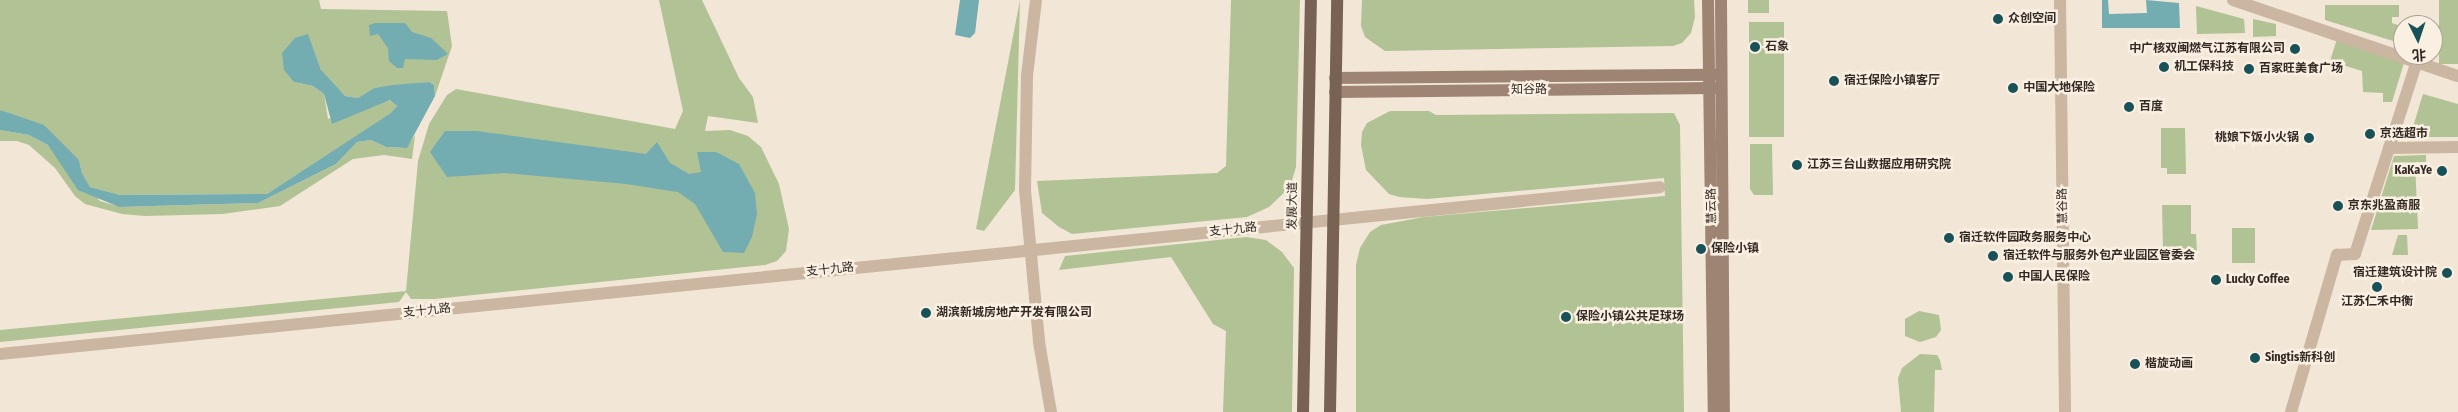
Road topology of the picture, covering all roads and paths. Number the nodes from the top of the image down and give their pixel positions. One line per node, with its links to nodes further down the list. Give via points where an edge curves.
1 (1036, 0): 23 (street, via 1027,86 1025,190)
2 (1311, 0): 22 (main road, 发展大道)
3 (1337, 0): 14 (main road)
4 (1708, 0): 12 (street, 慧云路)
5 (1721, 0): 11 (street, 慧云路)
6 (2060, 0): 30 (street, 慧谷路)
7 (2233, 0): 8 (street)
8 (2393, 56)
9 (2416, 65): 19 (street)
10 (2420, 65): 13 (street)
11 (1722, 74): 12 (street, 知谷路); 15 (street, 慧云路)
12 (1708, 75): 14 (street, 知谷路); 16 (street, 慧云路)
13 (2458, 76)
14 (1335, 78): 17 (main road)
15 (1722, 88): 16 (street, 知谷路); 29 (street, 慧云路)
16 (1708, 89): 17 (street, 知谷路); 28 (street, 慧云路)
17 (1335, 92): 21 (main road)
18 (2458, 147): 19 (street)
19 (2389, 148): 31 (street, via 2355,254 2337,255)
20 (1660, 187): 21 (street, 支十九路)
21 (1333, 220): 22 (street, 支十九路); 27 (main road)
22 (1307, 222): 23 (street, 支十九路); 26 (main road, 发展大道)
23 (1030, 250): 24 (street, 支十九路); 25 (street, via 1039,342)
24 (0, 354)
25 (1051, 412)
26 (1303, 412)
27 (1330, 412)
28 (1714, 412)
29 (1724, 412)
30 (2065, 412)
31 (2291, 412)

